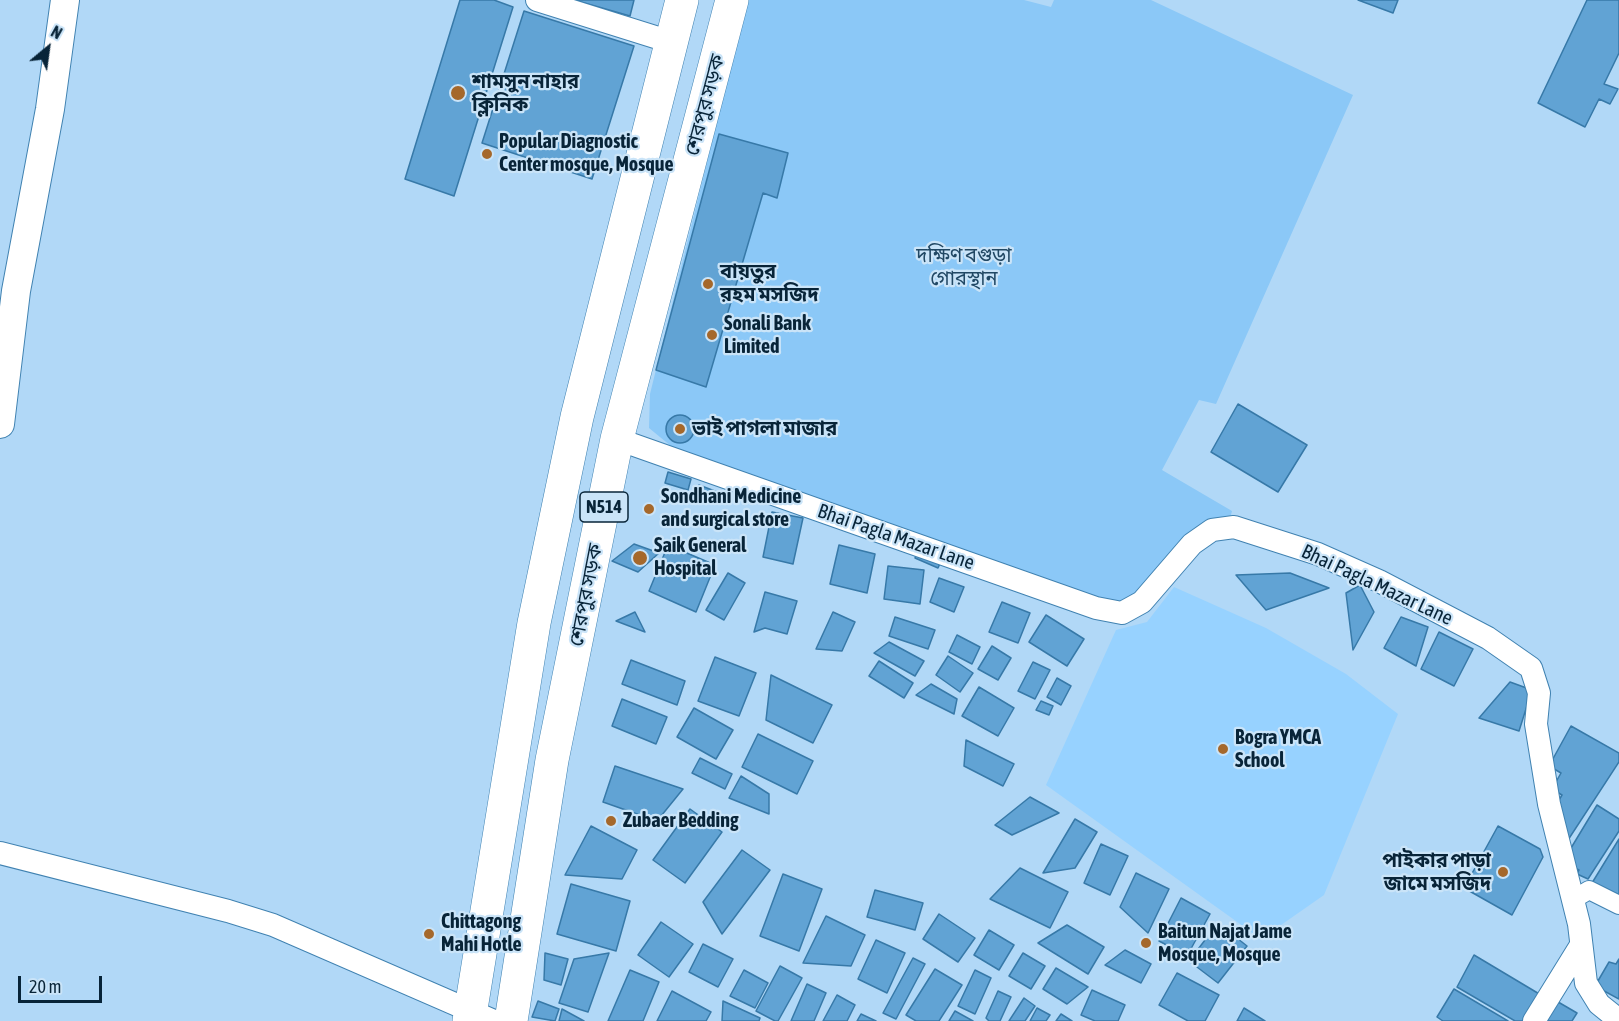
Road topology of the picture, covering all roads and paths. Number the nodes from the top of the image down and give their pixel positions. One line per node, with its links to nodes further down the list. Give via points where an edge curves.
1 (65, 0): 6 (street, via 50,109 16,291)
2 (537, 0): 5 (street)
3 (682, 0): 5 (highway, N514)
4 (732, 0): 7 (highway, শেরপুর সড়ক / N514)
5 (671, 42): 12 (highway, N514, via 577,417 534,623)
6 (1, 411)
7 (617, 439): 9 (street, Bhai Pagla Mazar Lane, via 1096,608 1122,613 1142,602 1192,544 1212,530 1234,527 1318,554 1378,581 1488,638 1531,668 1539,693 1536,724 1549,804); 14 (highway, শেরপুর সড়ক / N514, via 552,760)
8 (0, 853): 12 (street, via 273,925)
9 (1574, 899): 10 (street, via 1589,890); 11 (street, Bhai Pagla Mazar Lane)
10 (1619, 905)
11 (1581, 945): 13 (street, Bhai Pagla Mazar Lane, via 1586,983 1599,1004); 15 (street)
12 (478, 1018)
13 (1619, 1020)
14 (511, 1021)
15 (1534, 1021)

